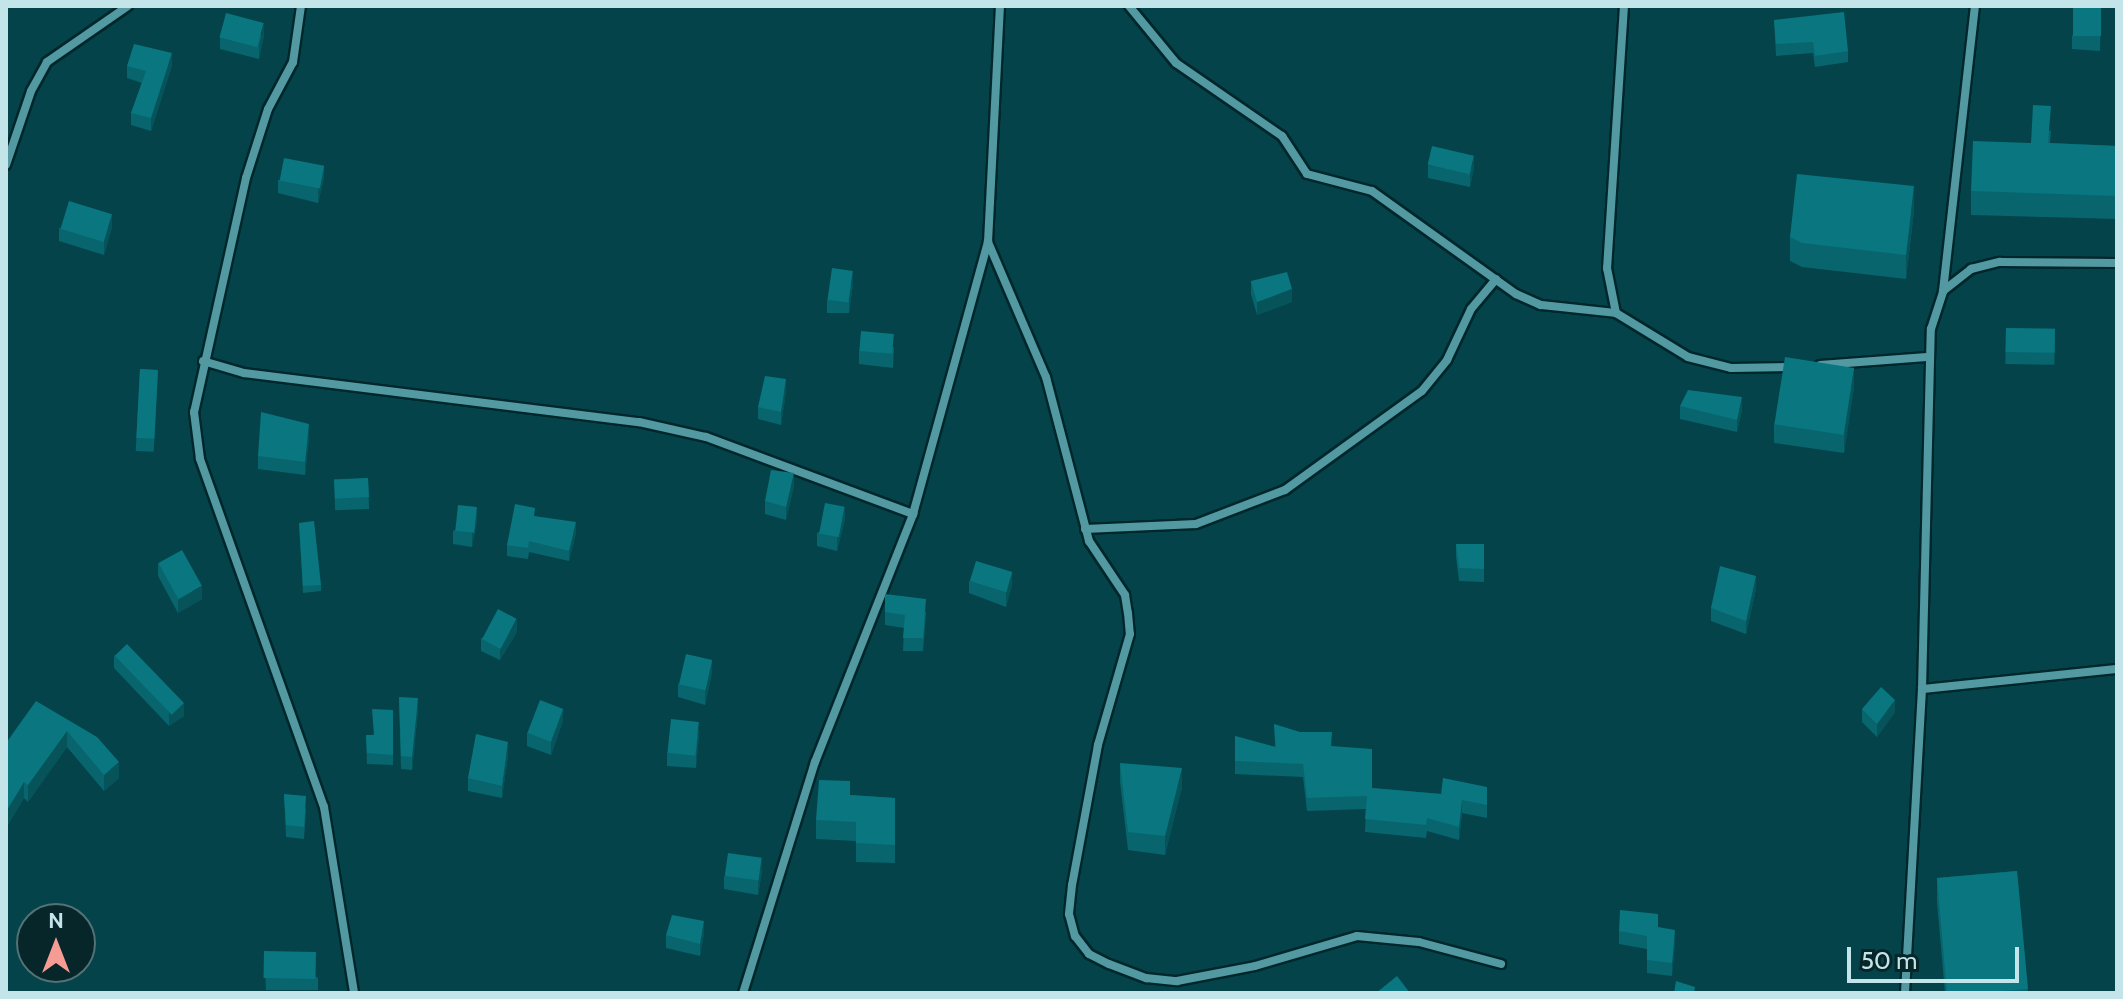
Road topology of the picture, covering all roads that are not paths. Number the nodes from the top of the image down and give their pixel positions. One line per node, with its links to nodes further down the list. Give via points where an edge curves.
1 (128, 6): 7 (street, via 47,62 31,91)
2 (301, 6): 14 (street, via 293,62 268,109 246,178)
3 (1000, 6): 8 (street)
4 (1129, 6): 10 (street, via 1176,63 1282,136 1307,174 1372,191)
5 (1624, 6): 12 (street, via 1607,268)
6 (1975, 6): 11 (street)
7 (6, 165)
8 (988, 242): 15 (street); 16 (street, via 1046,377)
9 (2117, 263): 11 (street, via 2000,262 1971,269)
10 (1496, 279): 12 (street, via 1541,305); 16 (street, via 1471,309 1447,360 1422,391 1285,490 1196,524)
11 (1943, 291): 13 (street)
12 (1616, 313): 13 (street, via 1688,357 1731,368)
13 (1927, 357): 18 (street)
14 (203, 361): 15 (street, via 259,375 639,422 706,437); 20 (street, via 194,412 200,459 324,807)
15 (913, 514): 21 (street, via 815,762)
16 (1085, 529): 19 (street, via 1125,595 1130,634 1101,731 1072,885 1069,914 1075,936 1089,954 1146,978 1177,981 1255,966 1357,936 1419,942)
17 (2117, 669): 18 (street)
18 (1922, 689): 22 (street)
19 (1501, 964)
20 (354, 993)
21 (743, 993)
22 (1905, 993)

